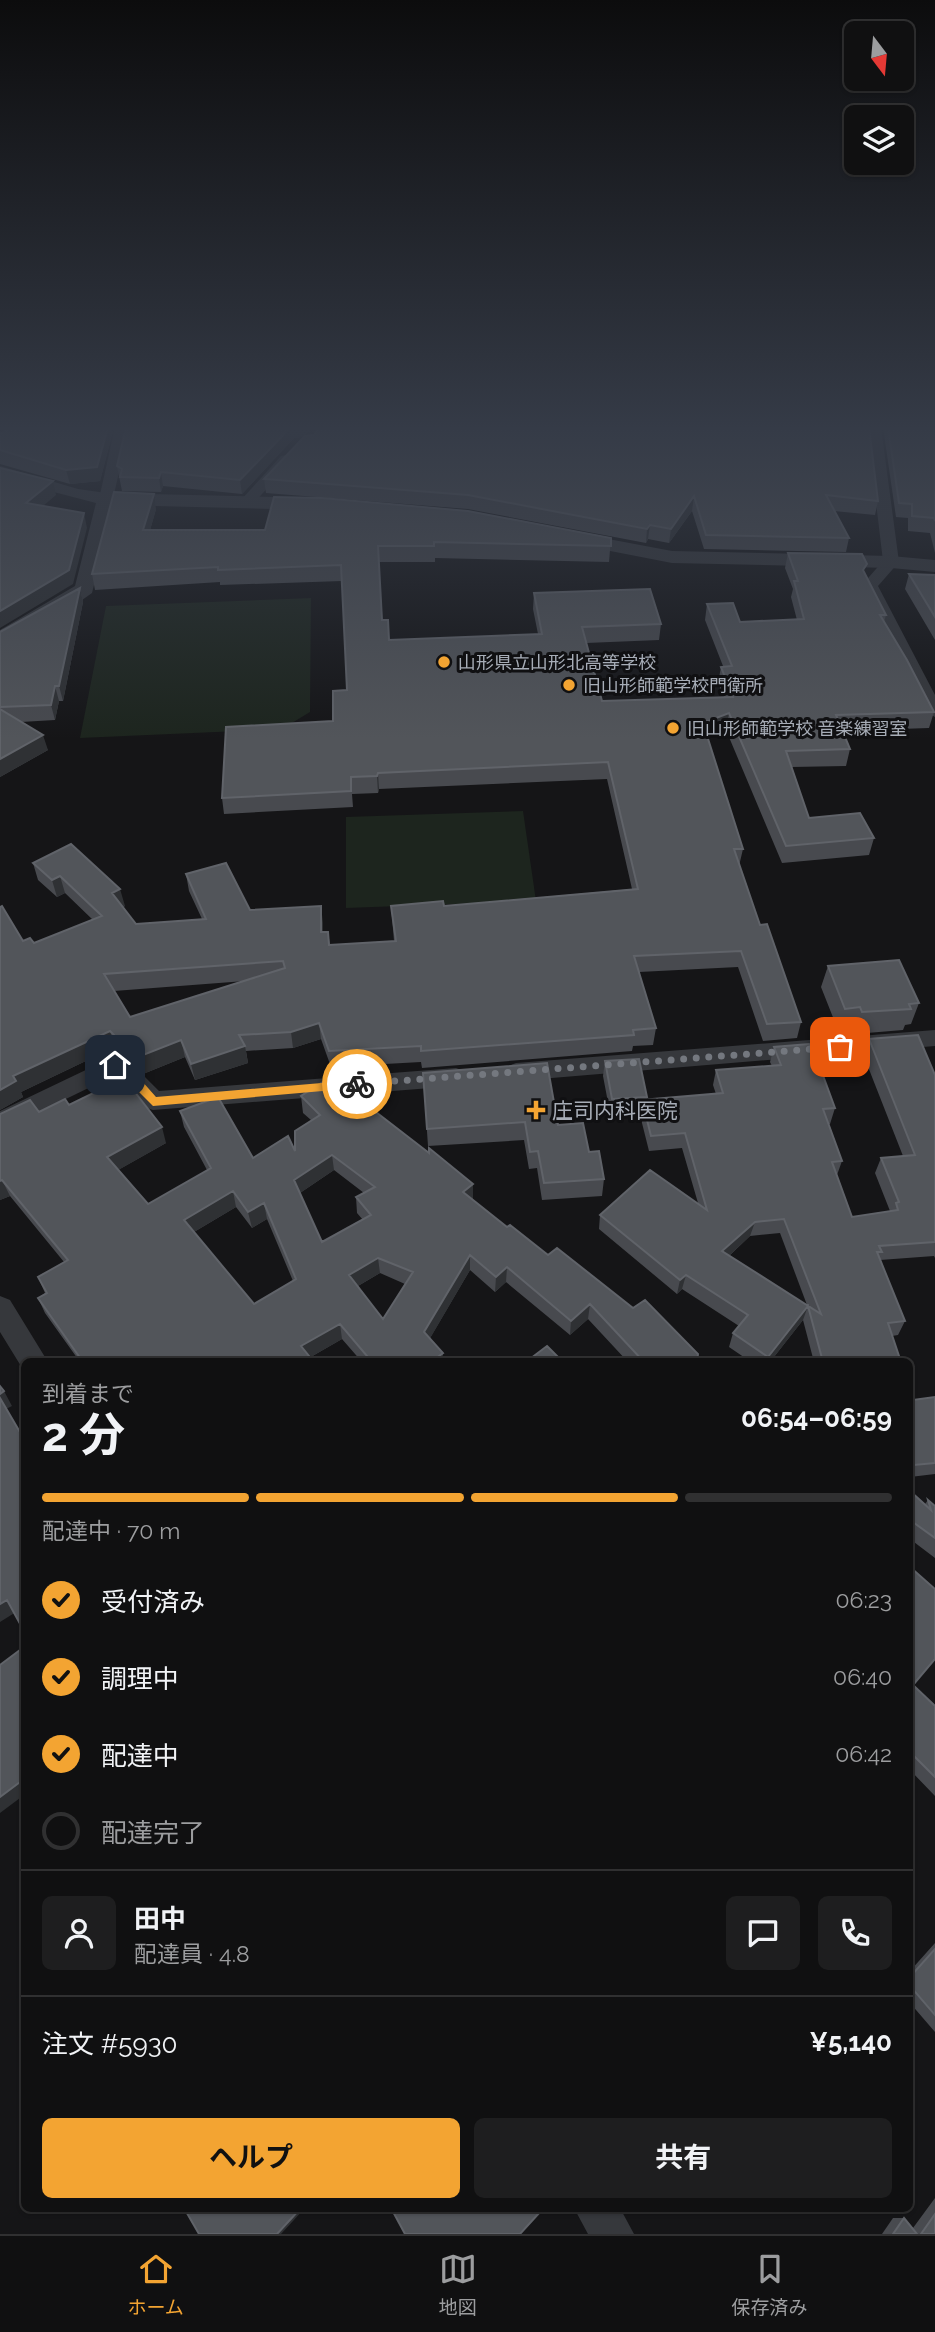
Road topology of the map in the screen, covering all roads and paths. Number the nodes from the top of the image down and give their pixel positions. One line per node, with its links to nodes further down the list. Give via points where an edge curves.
1 (98, 531): 6 (street, via 85,589)
2 (887, 531): 4 (street)
3 (556, 535): 4 (street, via 673,557)
4 (891, 562): 5 (street); 7 (street, via 870,584)
5 (935, 566)
6 (0, 639)
7 (935, 712)
8 (935, 1038): 9 (street, via 153,1101 137,1083 119,1080 115,1065)
9 (0, 1122)
10 (0, 1308): 11 (street)
11 (31, 1358)
12 (598, 2212): 13 (street)
13 (613, 2234)

